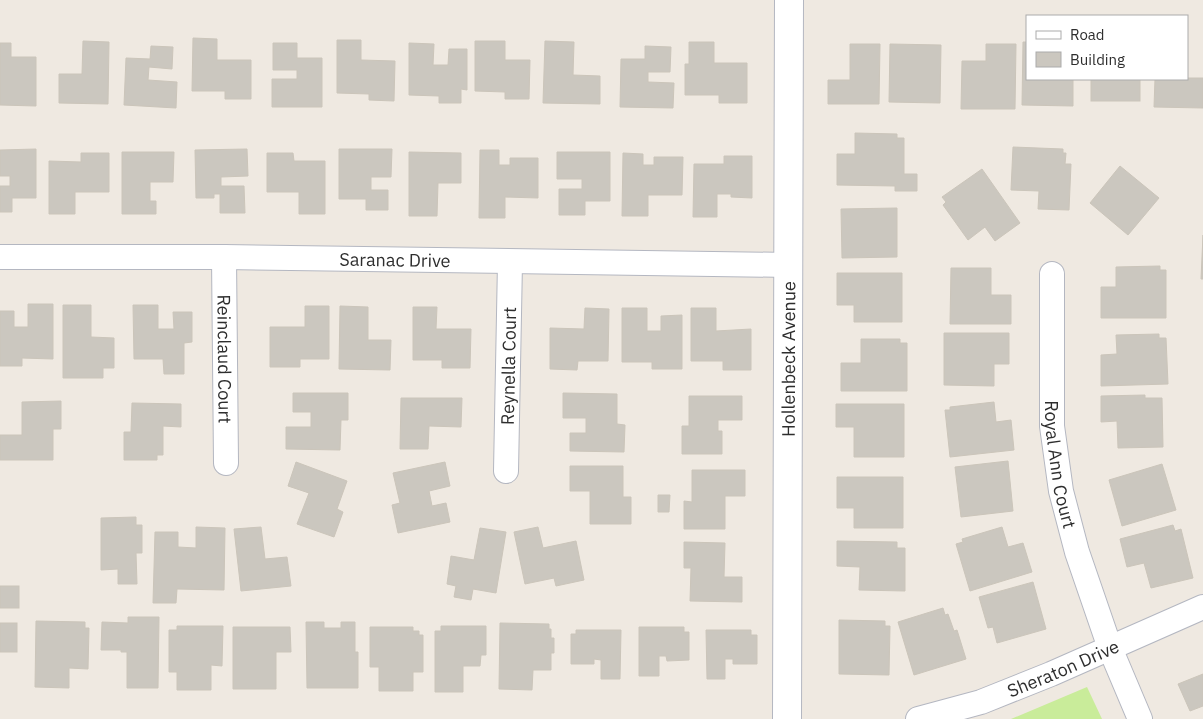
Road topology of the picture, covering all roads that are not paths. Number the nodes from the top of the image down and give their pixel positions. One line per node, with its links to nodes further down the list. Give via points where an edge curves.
1 (789, 0): 5 (street, Hollenbeck Avenue)
2 (224, 256): 3 (street, Saranac Drive); 4 (street, Saranac Drive); 7 (street, Reinclaud Court)
3 (0, 257)
4 (510, 262): 5 (street, Saranac Drive); 8 (street, Reynella Court)
5 (789, 265): 11 (street, Hollenbeck Avenue)
6 (1052, 274): 10 (street, Royal Ann Court, via 1052,426 1061,491 1077,552)
7 (226, 463)
8 (506, 471)
9 (1203, 607): 10 (street, Sheraton Drive)
10 (1110, 648): 12 (street, Sheraton Drive, via 981,702); 13 (street, Royal Ann Court)
11 (787, 719)
12 (918, 719)
13 (1140, 719)

